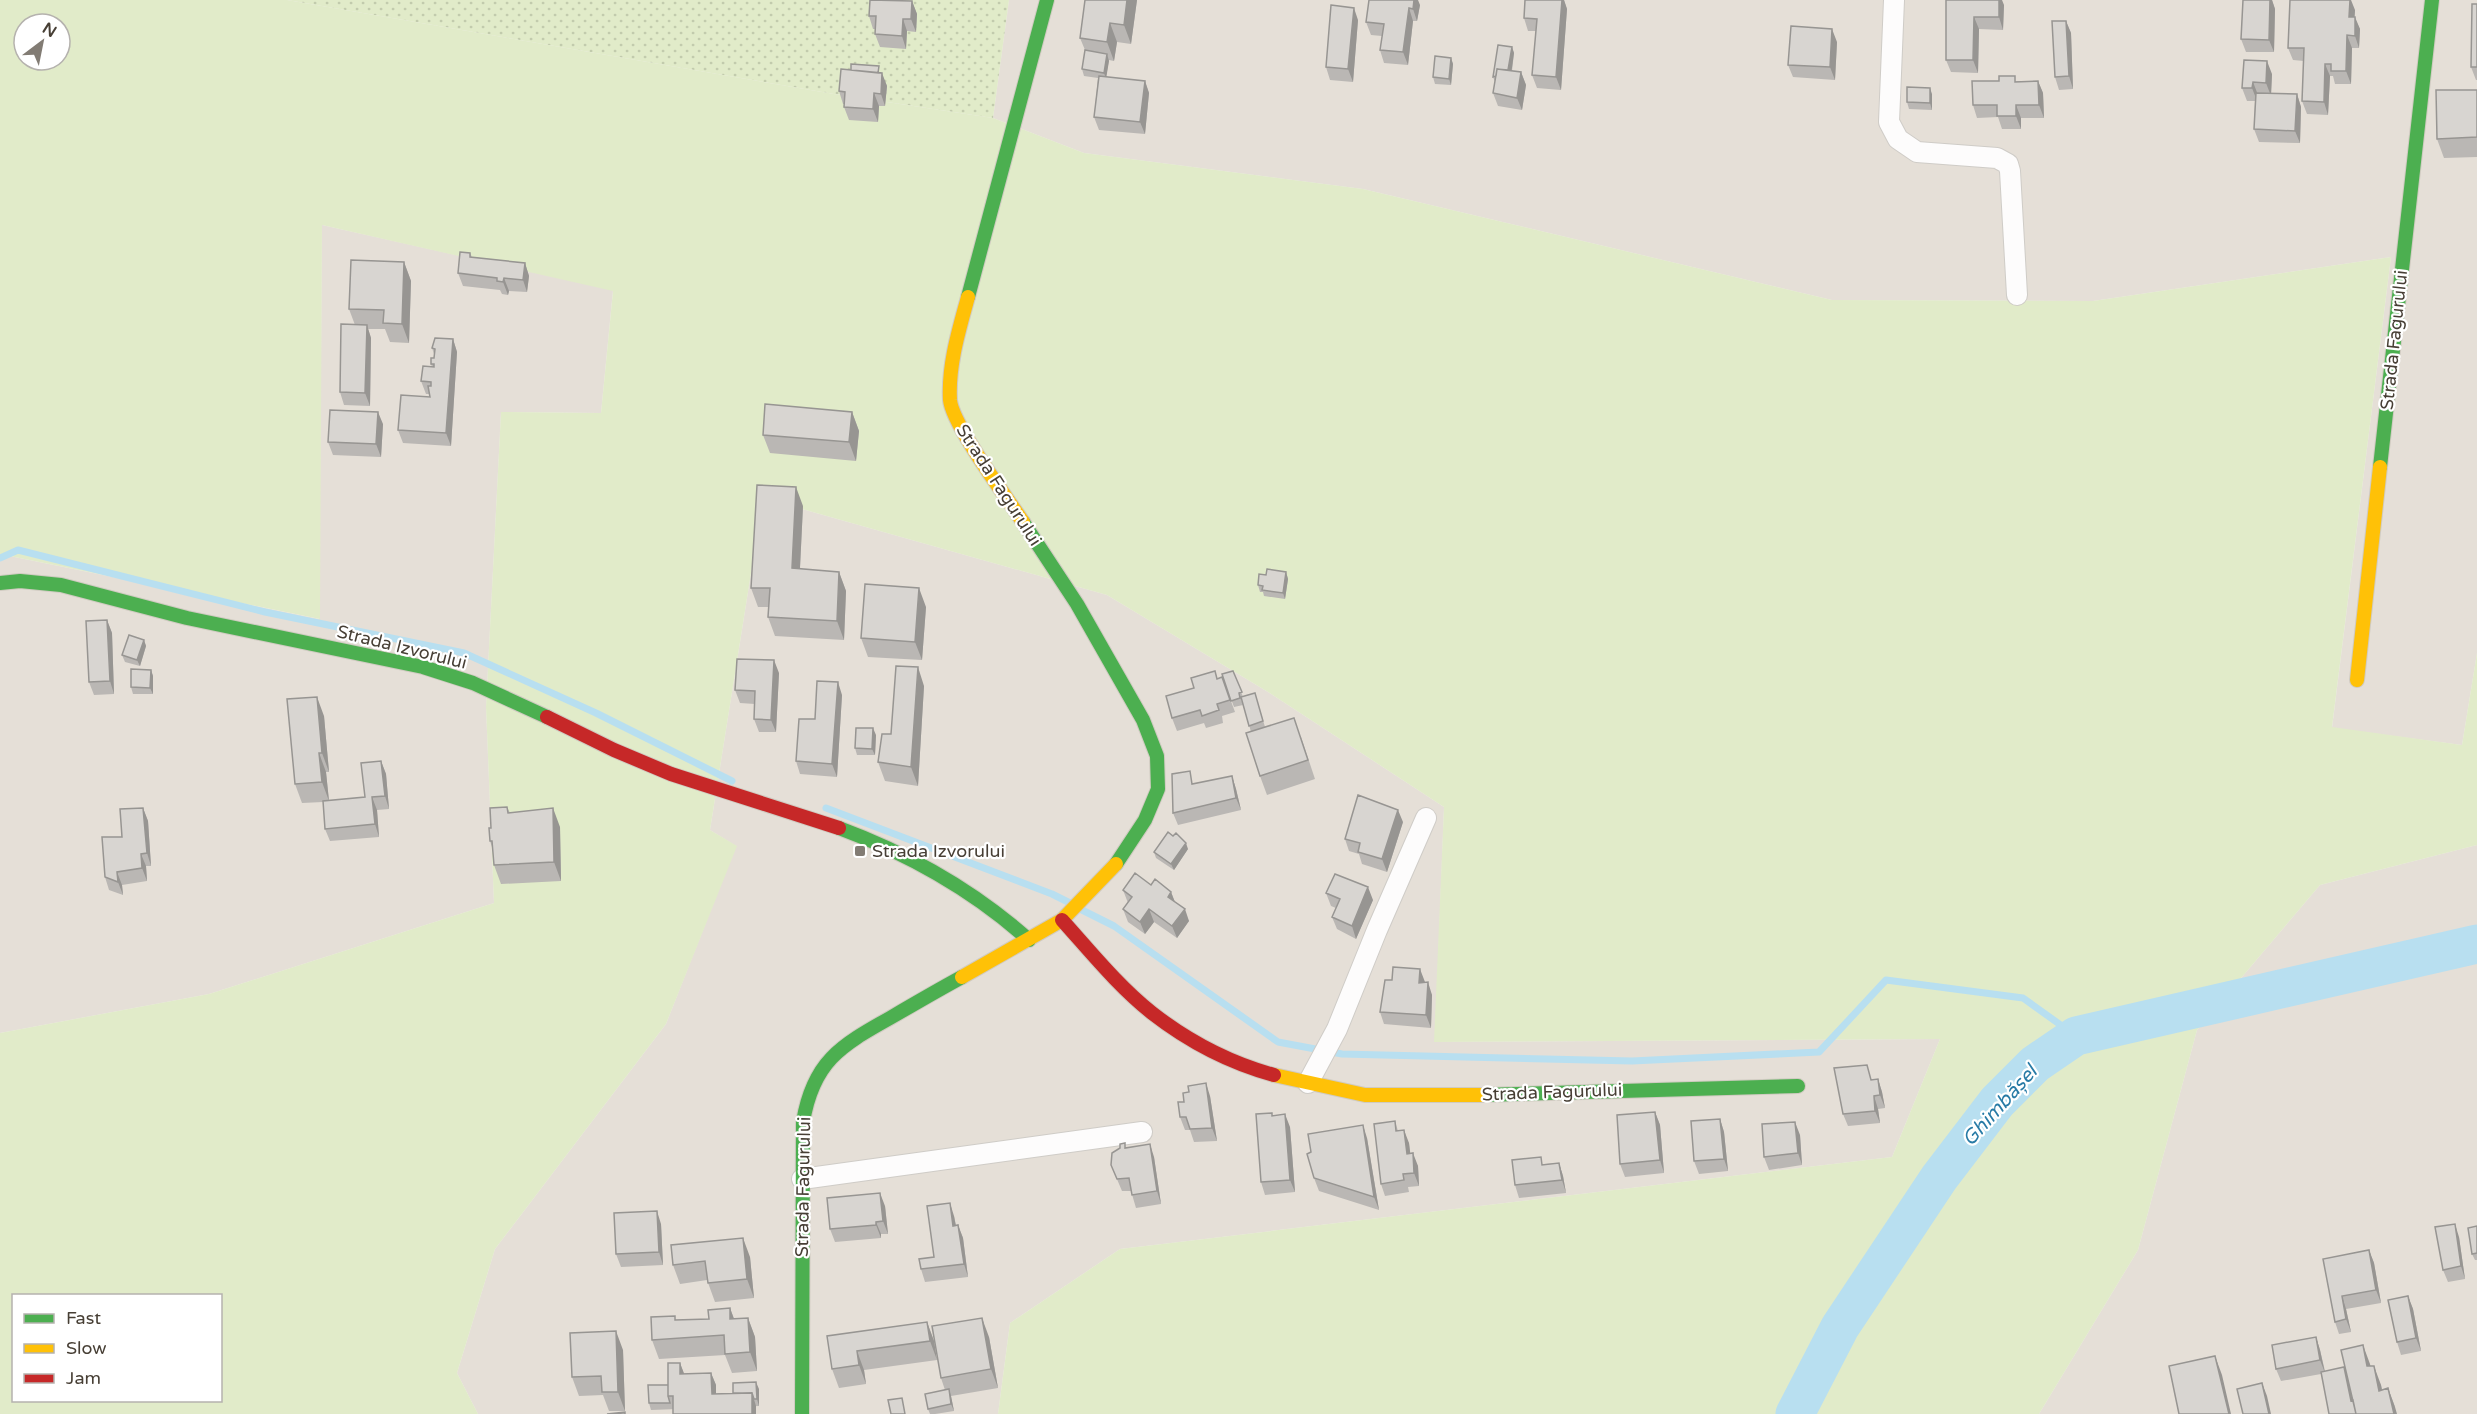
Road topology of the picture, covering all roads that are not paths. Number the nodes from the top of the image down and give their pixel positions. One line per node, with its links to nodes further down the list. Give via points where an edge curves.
1 (1047, 0): 8 (street, Strada Fagurului, via 953,355 950,402 958,423 1097,637 1143,720 1157,756 1158,789 1145,820 1112,869)
2 (1894, 0): 4 (street, via 1889,122 1898,139 1917,152 1996,158 2008,164)
3 (2432, 0): 6 (street, Strada Fagurului)
4 (2017, 295)
5 (0, 583): 9 (street, Strada Izvorului, via 42,582 441,672 497,692 670,774 825,823 909,859 985,903)
6 (2357, 680)
7 (1426, 818): 10 (street, via 1331,1041)
8 (1065, 917): 9 (street, Strada Fagurului); 10 (street, Strada Fagurului, via 1109,972 1151,1012 1192,1040 1238,1063)
9 (1029, 940): 13 (street, Strada Fagurului, via 847,1041 834,1054 820,1071 804,1106)
10 (1308, 1083): 11 (street, Strada Fagurului, via 1365,1095 1429,1096)
11 (1798, 1086)
12 (1142, 1132): 13 (street)
13 (802, 1179): 14 (street, Strada Fagurului)
14 (802, 1414)

